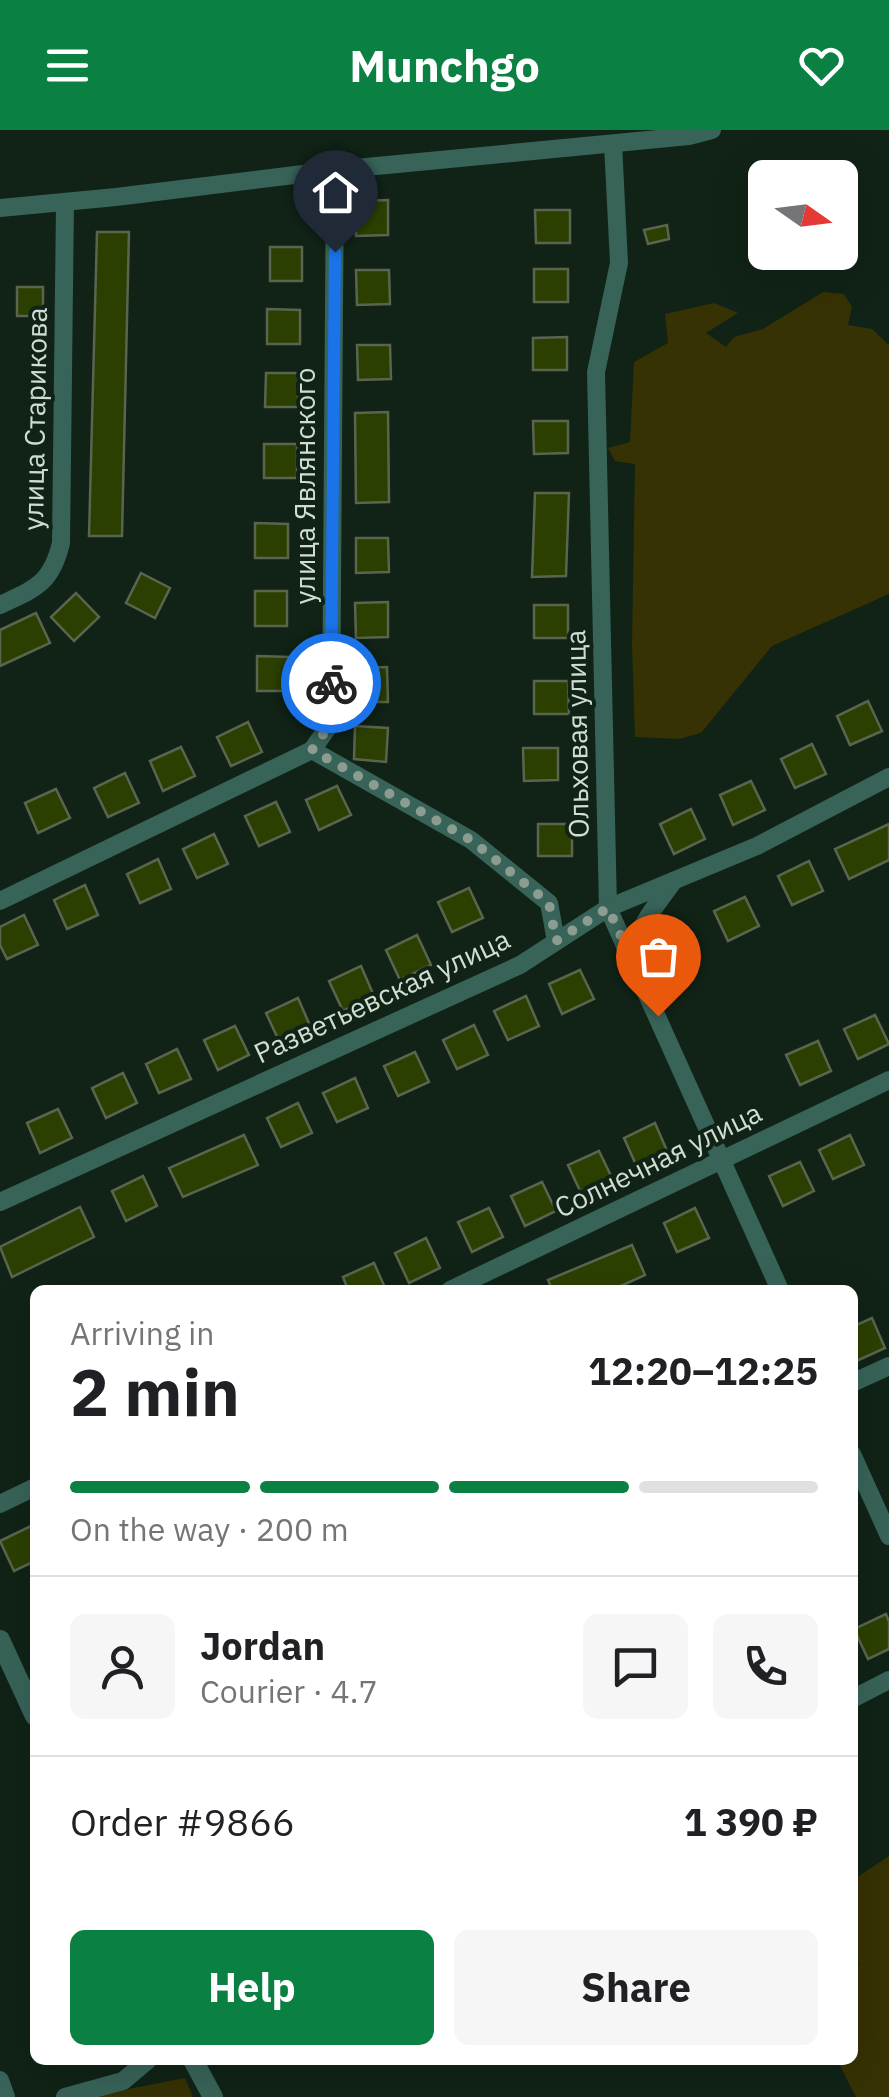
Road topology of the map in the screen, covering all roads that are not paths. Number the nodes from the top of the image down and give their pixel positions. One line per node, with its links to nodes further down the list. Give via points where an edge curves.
1 (712, 130): 2 (street)
2 (613, 144): 3 (street); 11 (street, Ольховая улица, via 619,262 596,372)
3 (335, 170): 4 (street); 7 (street, улица Являнского, via 331,723)
4 (65, 203): 5 (street); 6 (street, улица Старикова, via 61,542 56,566 42,585)
5 (0, 208)
6 (0, 605)
7 (312, 750): 10 (street); 12 (street, via 471,840 549,903)
8 (889, 777): 9 (street, Разветьевская улица)
9 (672, 882): 11 (street, Разветьевская улица); 13 (street, via 640,932)
10 (0, 901)
11 (608, 908): 12 (street, Разветьевская улица); 13 (street, Ольховая улица)
12 (556, 941): 16 (street, Разветьевская улица, via 520,965)
13 (634, 961): 15 (street, Ольховая улица)
14 (889, 1080): 15 (street, Солнечная улица)
15 (722, 1160): 17 (street, Солнечная улица); 18 (street, Ольховая улица)
16 (0, 1202)
17 (460, 1285)
18 (778, 1285)
19 (889, 1366): 20 (street)
20 (858, 1380)
21 (858, 1467): 24 (street)
22 (30, 1489): 23 (street)
23 (0, 1504)
24 (889, 1536)
25 (0, 1640): 28 (street)
26 (889, 1680): 27 (street)
27 (858, 1695)
28 (30, 1705)
29 (142, 2065): 33 (street, via 124,2081)
30 (196, 2065): 34 (street)
31 (0, 2080): 32 (street)
32 (6, 2097)
33 (65, 2097)
34 (213, 2097)

